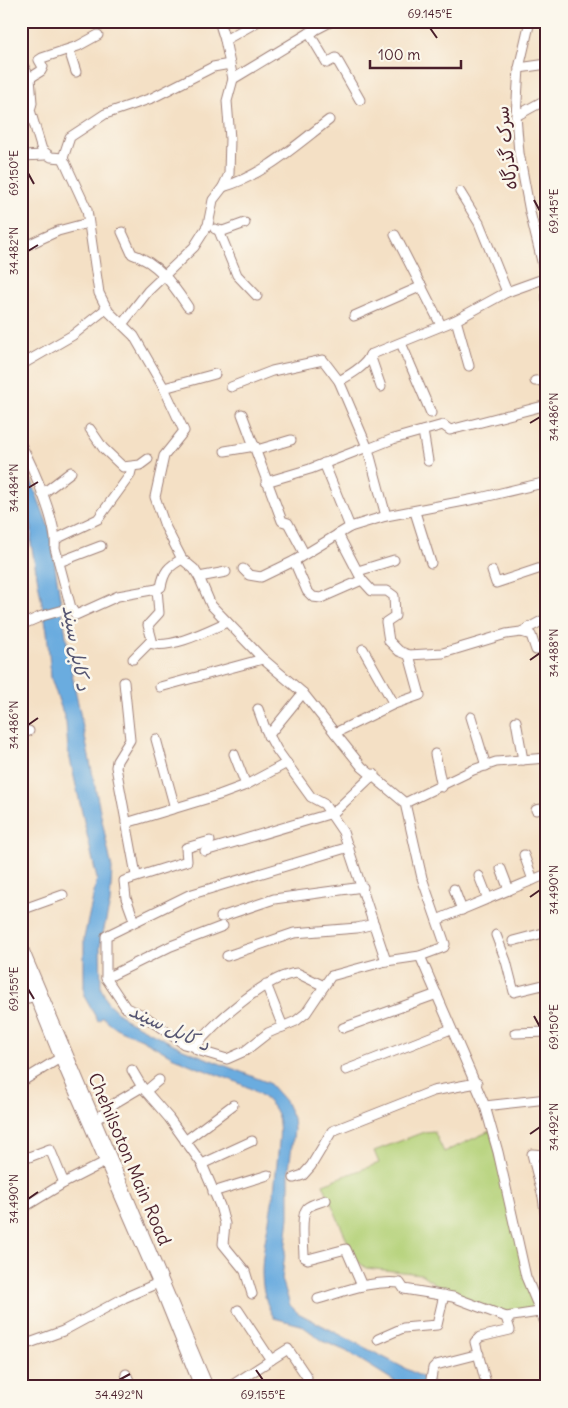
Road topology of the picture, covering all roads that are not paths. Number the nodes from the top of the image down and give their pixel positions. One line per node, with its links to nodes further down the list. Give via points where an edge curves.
1 (219, 21): 8 (street)
2 (311, 21): 6 (street)
3 (332, 21): 6 (street)
4 (530, 21): 13 (street, سرک گذرگاه)
5 (257, 22): 8 (street)
6 (311, 32): 16 (street); 18 (street, via 327,63 336,58)
7 (98, 35): 9 (street)
8 (225, 40): 10 (street)
9 (69, 50): 14 (street); 15 (street, via 39,60 43,67 41,71)
10 (230, 64): 16 (street); 24 (street, via 213,68 152,98 105,114 70,137)
11 (547, 64): 13 (street)
12 (23, 67): 15 (street)
13 (519, 68): 20 (street, سرک گذرگاه)
14 (76, 72)
15 (30, 78): 19 (street, via 32,103)
16 (232, 79): 25 (street, via 228,101 229,174)
17 (547, 99): 20 (street)
18 (360, 100)
19 (26, 112): 22 (street)
20 (516, 116): 35 (street, سرک گذرگاه, via 519,154)
21 (329, 120): 25 (street, via 262,170)
22 (45, 155): 23 (street); 24 (street)
23 (21, 156)
24 (63, 158): 27 (street, via 88,210)
25 (223, 187): 29 (street, via 213,200)
26 (460, 192): 37 (street, via 479,223)
27 (88, 223): 33 (street, via 58,231); 41 (street, via 96,280)
28 (245, 223): 30 (street)
29 (208, 226): 30 (street); 34 (street, via 194,247)
30 (219, 231): 38 (street, via 237,275)
31 (122, 232): 34 (street, via 132,254)
32 (394, 235): 36 (street)
33 (21, 248)
34 (165, 275): 40 (street); 44 (street)
35 (546, 278): 37 (street); 39 (street, سرک گذرگاه)
36 (422, 286): 42 (street); 45 (street)
37 (507, 292): 43 (street)
38 (256, 296)
39 (546, 296)
40 (188, 307)
41 (107, 308): 44 (street); 48 (street, via 73,335)
42 (354, 316)
43 (456, 320): 45 (street); 49 (street)
44 (123, 323): 56 (street)
45 (442, 325): 46 (street)
46 (401, 342): 47 (street); 58 (street)
47 (370, 354): 52 (street, via 368,360); 55 (street)
48 (21, 365)
49 (469, 366)
50 (215, 374): 56 (street)
51 (547, 380): 53 (street)
52 (339, 381): 54 (street, via 323,360 272,371); 65 (street)
53 (535, 381)
54 (231, 387)
55 (381, 387)
56 (164, 388): 82 (street, via 184,431 164,456 155,497)
57 (547, 405): 61 (street, via 450,430 443,425)
58 (431, 413)
59 (242, 414): 64 (street)
60 (90, 430): 70 (street, via 119,464)
61 (423, 431): 65 (street); 68 (street)
62 (291, 440): 64 (street)
63 (21, 445): 74 (street)
64 (256, 448): 66 (street); 72 (street)
65 (368, 448): 69 (street); 76 (street)
66 (225, 451)
67 (148, 459): 70 (street)
68 (428, 461)
69 (324, 463): 72 (street); 77 (street)
70 (132, 467): 79 (street, via 130,475 98,519)
71 (71, 472): 74 (street)
72 (266, 482): 81 (street, via 282,522 288,524)
73 (547, 482): 75 (street)
74 (42, 494): 79 (street)
75 (415, 512): 76 (street); 86 (street)
76 (386, 516): 77 (street)
77 (350, 527): 78 (street)
78 (338, 534): 81 (street); 89 (street)
79 (56, 539): 85 (street)
80 (101, 546): 85 (street)
81 (304, 553): 83 (street)
82 (182, 560): 92 (street); 94 (street, via 168,567 161,587)
83 (294, 560): 88 (street, via 257,578); 93 (street, via 312,598 320,598)
84 (394, 560): 89 (street)
85 (59, 562): 95 (street)
86 (430, 563)
87 (547, 566): 90 (street, via 496,583)
88 (243, 569)
89 (358, 571): 93 (street)
90 (492, 571)
91 (226, 572): 92 (street)
92 (199, 577): 97 (street, via 211,605)
93 (362, 580): 103 (street, via 372,591 387,591 394,596 395,616 386,622 389,641)
94 (157, 589): 95 (street, via 118,596 76,616); 100 (street, via 159,613 148,626 152,640)
95 (68, 610): 98 (street)
96 (547, 618): 99 (street)
97 (227, 622): 100 (street, via 201,634 159,646); 104 (street)
98 (21, 625)
99 (521, 632): 102 (street, via 531,635); 103 (street, via 443,654)
100 (149, 643): 105 (street)
101 (363, 649): 109 (street)
102 (536, 650)
103 (408, 655): 109 (street, via 420,695)
104 (263, 659): 107 (street); 108 (street)
105 (133, 660)
106 (124, 682): 130 (street, via 130,740 116,766)
107 (160, 687)
108 (303, 693): 113 (street); 114 (street)
109 (394, 704): 113 (street)
110 (258, 709): 114 (street)
111 (472, 716): 121 (street)
112 (516, 721): 119 (street)
113 (335, 733): 122 (street, via 362,767)
114 (268, 736): 120 (street)
115 (156, 739): 126 (street)
116 (234, 754): 123 (street)
117 (435, 754): 124 (street)
118 (547, 758): 119 (street)
119 (523, 760): 121 (street)
120 (287, 763): 123 (street); 129 (street, via 311,797 324,804)
121 (486, 766): 124 (street)
122 (374, 774): 125 (street); 129 (street)
123 (246, 785): 126 (street)
124 (442, 787): 125 (street)
125 (405, 803): 148 (street, via 422,878)
126 (175, 808): 130 (street)
127 (547, 808): 128 (street)
128 (536, 810)
129 (330, 815): 132 (street); 133 (street)
130 (126, 823): 137 (street)
131 (210, 841): 147 (street, via 186,848 187,861 124,881)
132 (349, 846): 140 (street); 147 (street, via 218,884)
133 (205, 851)
134 (524, 855): 139 (street)
135 (500, 869): 142 (street)
136 (547, 874): 139 (street)
137 (136, 875)
138 (479, 876): 144 (street)
139 (533, 880): 142 (street)
140 (363, 887): 149 (street); 158 (street, via 274,899)
141 (454, 889): 146 (street)
142 (509, 890): 144 (street)
143 (63, 895): 145 (street)
144 (488, 899): 146 (street)
145 (21, 910)
146 (462, 910): 148 (street)
147 (134, 920): 158 (street, via 106,936)
148 (437, 920): 155 (street, via 444,947)
149 (374, 924): 154 (street, via 294,933); 157 (street)
150 (547, 932): 152 (street)
151 (496, 935): 160 (street, via 514,992)
152 (513, 941)
153 (21, 944): 181 (main road, Chehilsoton Main Road)
154 (227, 956)
155 (420, 956): 157 (street); 162 (street)
156 (21, 962): 163 (main road, Chehilsoton Main Road)
157 (386, 962): 161 (street, via 331,976)
158 (106, 978): 170 (street, via 126,1008 143,1015 184,1044)
159 (266, 984): 161 (street, via 297,973); 165 (street); 170 (street, via 208,1030)
160 (547, 984)
161 (324, 986): 165 (street, via 306,1012)
162 (436, 994): 166 (street); 167 (street)
163 (36, 996): 164 (street); 171 (main road, Chehilsoton Main Road)
164 (21, 1000)
165 (282, 1027): 170 (street, via 233,1058 227,1059)
166 (343, 1028)
167 (452, 1029): 173 (street); 176 (street)
168 (547, 1032): 169 (street)
169 (515, 1034)
170 (195, 1047)
171 (60, 1058): 175 (street); 186 (main road, Chehilsoton Main Road)
172 (132, 1070): 177 (street)
173 (346, 1070)
174 (159, 1080): 177 (street)
175 (21, 1082)
176 (477, 1083): 180 (street); 189 (street, via 433,1091 332,1131 311,1166)
177 (144, 1089): 181 (street, via 115,1103); 182 (street)
178 (547, 1099): 180 (street)
179 (233, 1105): 182 (street)
180 (485, 1106): 201 (street, via 526,1278)
181 (95, 1122): 214 (main road, Chehilsoton Main Road)
182 (185, 1141): 187 (street)
183 (252, 1141): 187 (street)
184 (547, 1155): 194 (street, via 532,1154)
185 (21, 1160): 190 (street, via 50,1149)
186 (105, 1162): 190 (street); 195 (main road, Chehilsoton Main Road)
187 (202, 1164): 191 (street)
188 (268, 1175): 191 (street)
189 (294, 1178)
190 (64, 1183): 193 (street)
191 (213, 1192): 197 (street, via 224,1224 223,1244 245,1271)
192 (326, 1200): 196 (street, via 306,1211 304,1257 308,1259 346,1249)
193 (21, 1209)
194 (547, 1226)
195 (158, 1283): 205 (street, via 63,1331); 213 (main road, Chehilsoton Main Road)
196 (362, 1286): 198 (street, via 400,1283 404,1289); 199 (street)
197 (252, 1294)
198 (444, 1295): 202 (street); 204 (street, via 437,1325 403,1328)
199 (318, 1299)
200 (238, 1310): 207 (street)
201 (539, 1312): 202 (street); 203 (street)
202 (506, 1317): 206 (street, via 510,1330 476,1339)
203 (547, 1327)
204 (378, 1339)
205 (21, 1346)
206 (478, 1354): 210 (street, via 436,1365); 216 (street)
207 (271, 1360): 209 (street, via 288,1349); 215 (street)
208 (126, 1374): 212 (street)
209 (307, 1377)
210 (431, 1379)
211 (547, 1385): 217 (street)
212 (132, 1387)
213 (200, 1387)
214 (208, 1387)
215 (229, 1387)
216 (487, 1387)
217 (540, 1387)

